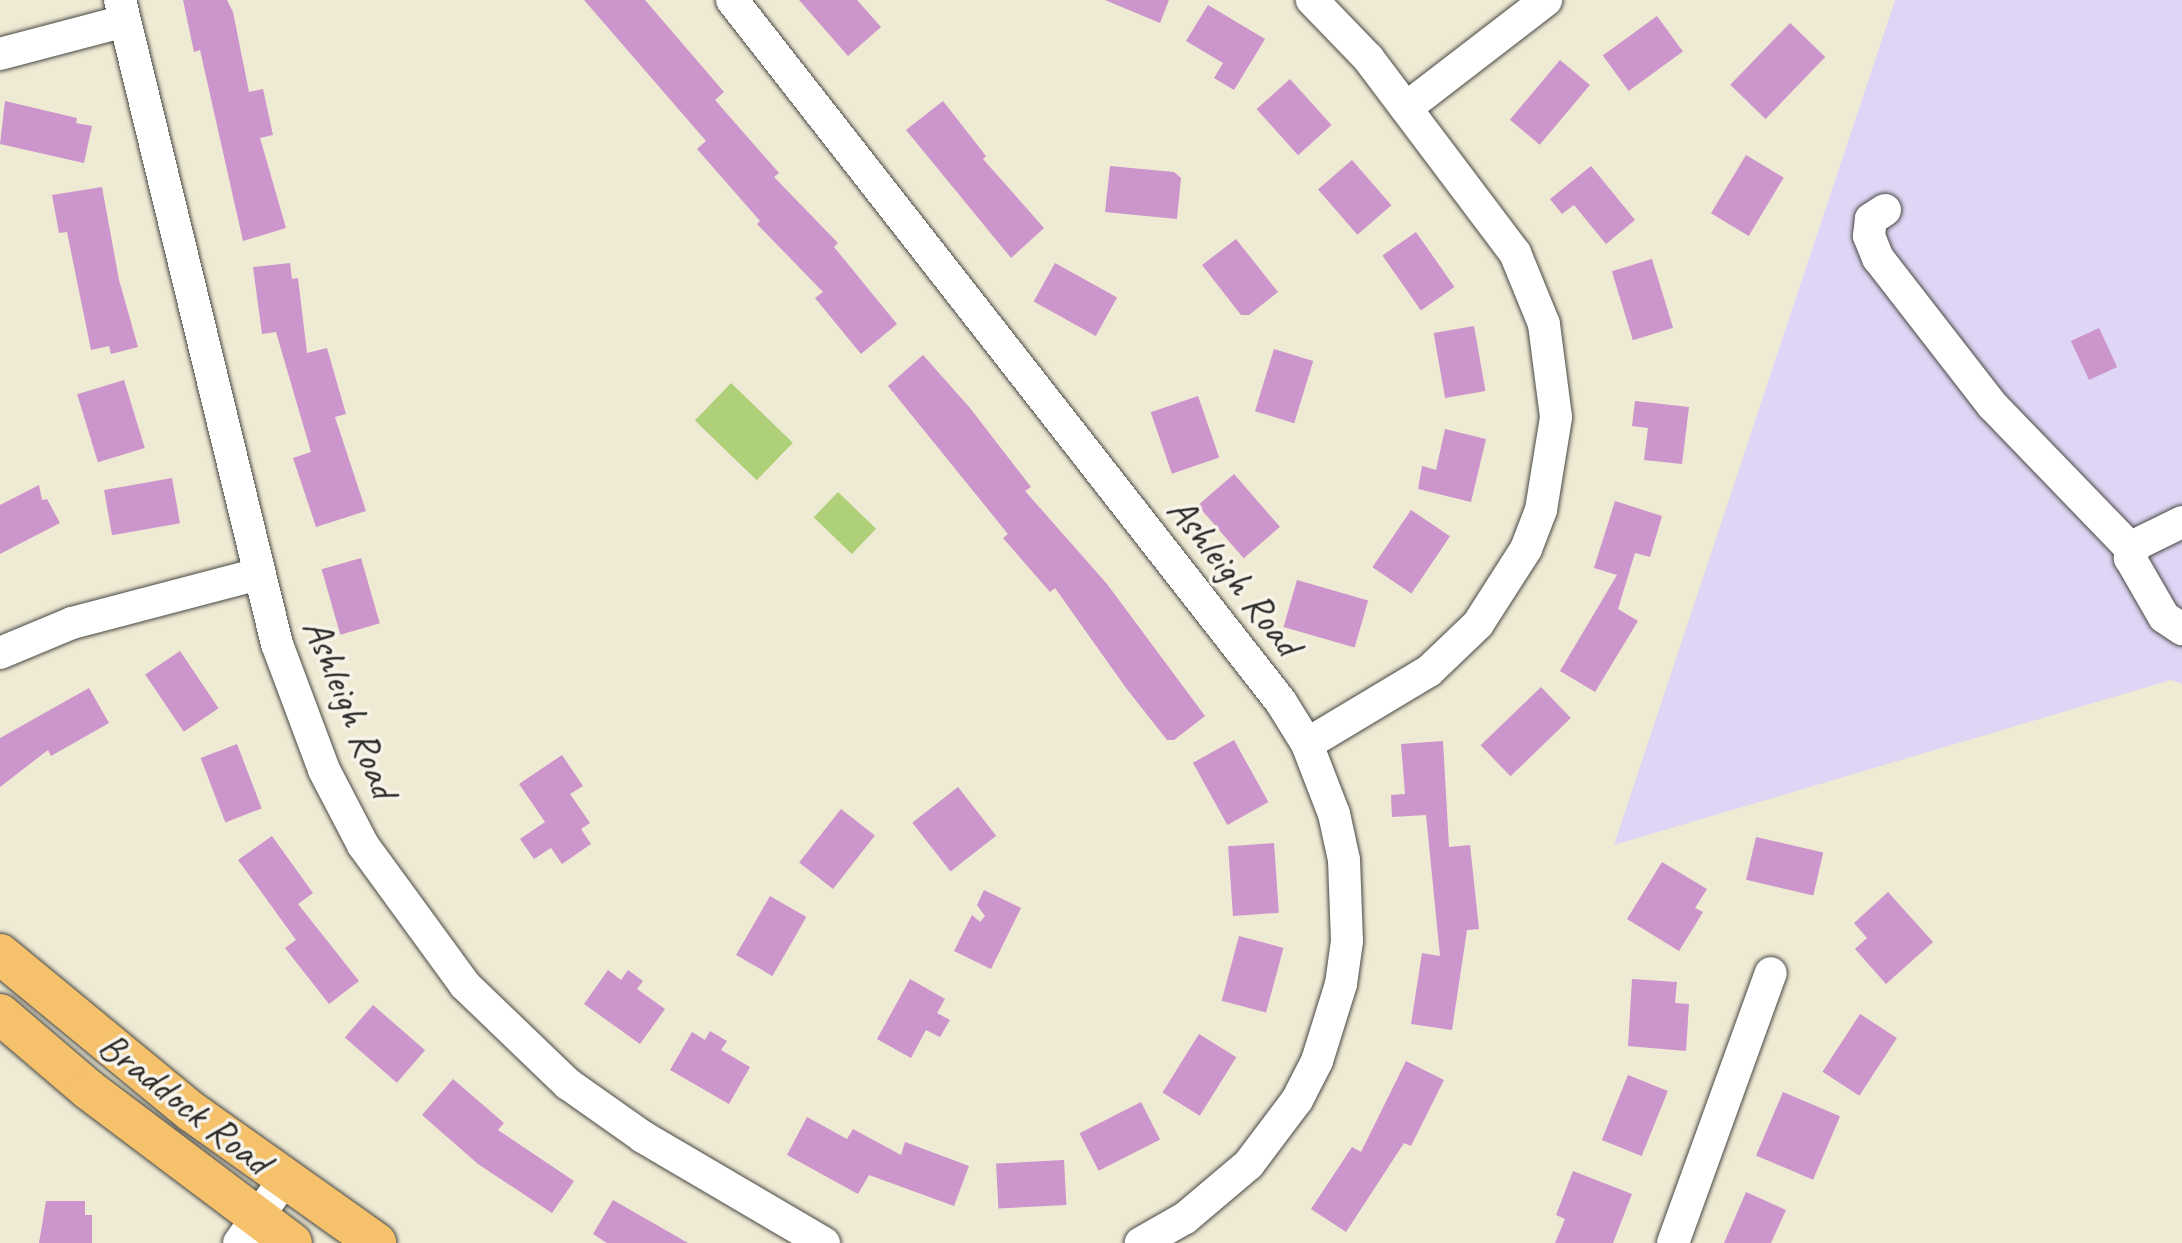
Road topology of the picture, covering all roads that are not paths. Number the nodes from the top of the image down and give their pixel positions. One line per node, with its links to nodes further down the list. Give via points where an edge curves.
1 (732, 0): 13 (street, Ashleigh Road, via 1281,702)
2 (1312, 0): 6 (street)
3 (1546, 0): 6 (street)
4 (122, 11): 5 (street); 10 (street, Ashleigh Road)
5 (0, 54)
6 (1406, 108): 13 (street, via 1500,230 1530,284 1553,375 1552,464 1526,549 1478,624 1429,671)
7 (1885, 210): 9 (street, via 1871,219 1869,236 1878,258 1993,406)
8 (2182, 522): 9 (street)
9 (2131, 549): 11 (street, via 2130,558 2164,617)
10 (259, 574): 12 (street, via 72,623); 21 (street, Ashleigh Road, via 277,644 324,770 398,900 465,985 581,1093 643,1137)
11 (2182, 629)
12 (0, 653)
13 (1307, 744): 22 (street, Ashleigh Road, via 1334,814 1346,874 1347,941 1331,1025 1297,1100 1249,1164 1185,1218)
14 (0, 954): 17 (main road, Braddock Road)
15 (1771, 973): 23 (street)
16 (0, 1014): 18 (main road, Braddock Road)
17 (284, 1180): 18 (street); 20 (main road, Braddock Road)
18 (247, 1230): 19 (main road, Braddock Road)
19 (292, 1243)
20 (376, 1243)
21 (824, 1243)
22 (1141, 1243)
23 (1673, 1243)

